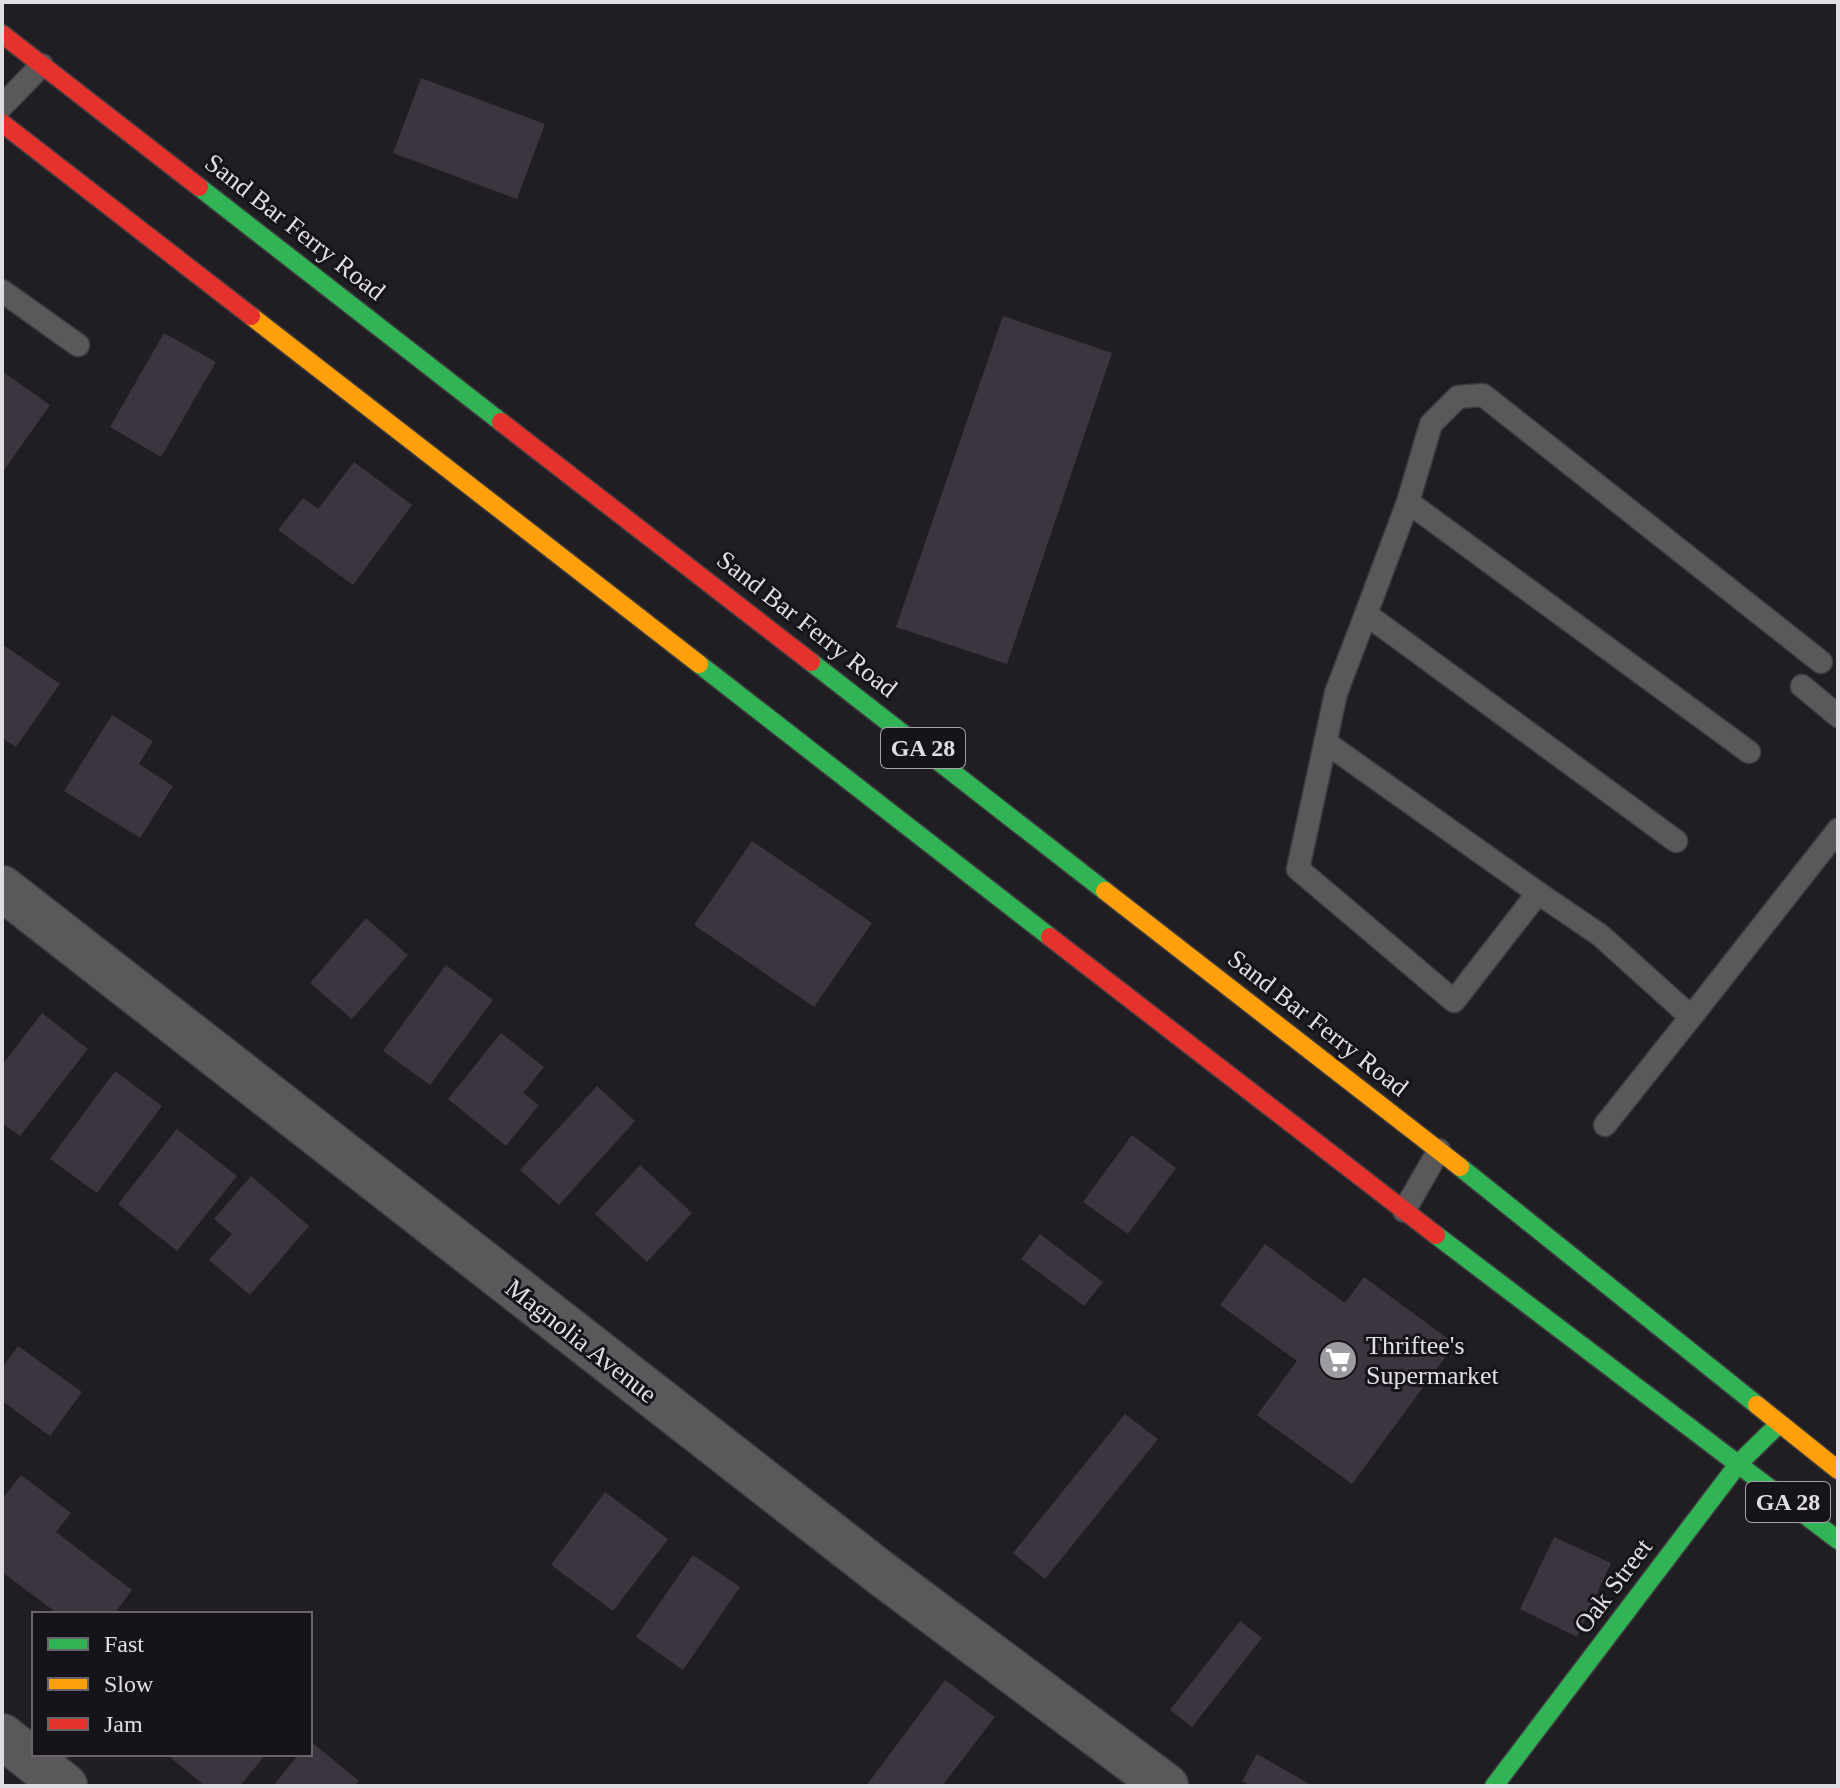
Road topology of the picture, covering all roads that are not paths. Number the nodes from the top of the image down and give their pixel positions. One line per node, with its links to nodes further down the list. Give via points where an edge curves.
1 (2, 34): 2 (main road, Sand Bar Ferry Road / GA 28)
2 (42, 65): 3 (lane); 20 (main road, Sand Bar Ferry Road / GA 28)
3 (2, 106)
4 (2, 123): 21 (main road, GA 28)
5 (2, 291): 6 (lane)
6 (78, 345)
7 (1408, 502): 8 (lane); 9 (lane, via 1431,424 1458,397 1483,395); 13 (lane)
8 (1366, 614): 12 (lane, via 1336,693); 15 (lane)
9 (1821, 662)
10 (1802, 686): 11 (lane)
11 (1838, 716)
12 (1325, 742): 17 (lane); 17 (lane, via 1298,869 1454,1001)
13 (1749, 752)
14 (1838, 830): 18 (lane)
15 (1676, 841)
16 (2, 888): 28 (street, Magnolia Avenue, via 882,1574)
17 (1538, 893): 18 (lane, via 1600,935)
18 (1691, 1017): 19 (lane)
19 (1605, 1125)
20 (1439, 1150): 21 (lane); 22 (main road, Sand Bar Ferry Road / GA 28)
21 (1404, 1211): 23 (main road, GA 28)
22 (1779, 1424): 23 (main road, Oak Street); 24 (main road, Sand Bar Ferry Road / GA 28)
23 (1739, 1463): 25 (main road, GA 28); 29 (main road, Oak Street)
24 (1838, 1470)
25 (1838, 1540)
26 (2, 1736): 27 (street)
27 (65, 1786)
28 (1166, 1786)
29 (1494, 1786)

